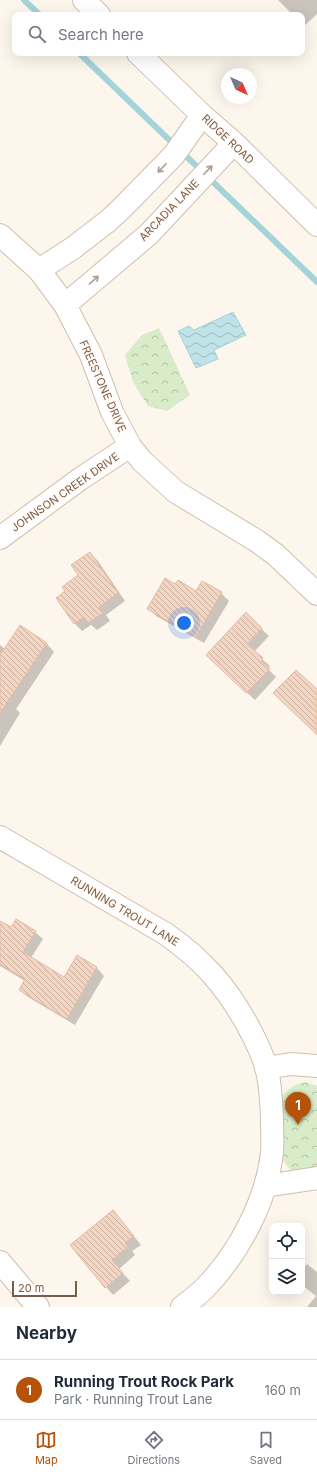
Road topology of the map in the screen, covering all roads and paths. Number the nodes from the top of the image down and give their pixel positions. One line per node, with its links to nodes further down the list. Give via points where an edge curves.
1 (84, 0): 2 (street)
2 (96, 12)
3 (141, 56): 4 (street, RIDGE ROAD)
4 (202, 114): 5 (street, RIDGE ROAD); 8 (street, one-way to 8, via 174,155 122,209 73,248)
5 (234, 143): 6 (street, RIDGE ROAD); 9 (street, ARCADIA LANE, one-way to 5, via 149,234)
6 (317, 225)
7 (0, 235): 8 (street, FREESTONE DRIVE)
8 (39, 270): 9 (street, FREESTONE DRIVE)
9 (65, 305): 10 (street, FREESTONE DRIVE, via 91,355 112,412)
10 (130, 446): 11 (street, JOHNSON CREEK DRIVE); 12 (street, FREESTONE DRIVE, via 147,466 176,492 257,541 276,555)
11 (0, 538)
12 (317, 594)
13 (0, 837): 15 (street, RUNNING TROUT LANE, via 166,934 186,949 210,971 240,1011 258,1044)
14 (317, 1066): 15 (street, via 291,1064)
15 (266, 1068): 17 (street, RUNNING TROUT LANE, via 271,1097 272,1151)
16 (317, 1178): 17 (street)
17 (265, 1186): 20 (street, RUNNING TROUT LANE, via 249,1226 232,1255 204,1289)
18 (0, 1262): 19 (street)
19 (38, 1307)
20 (182, 1307)

